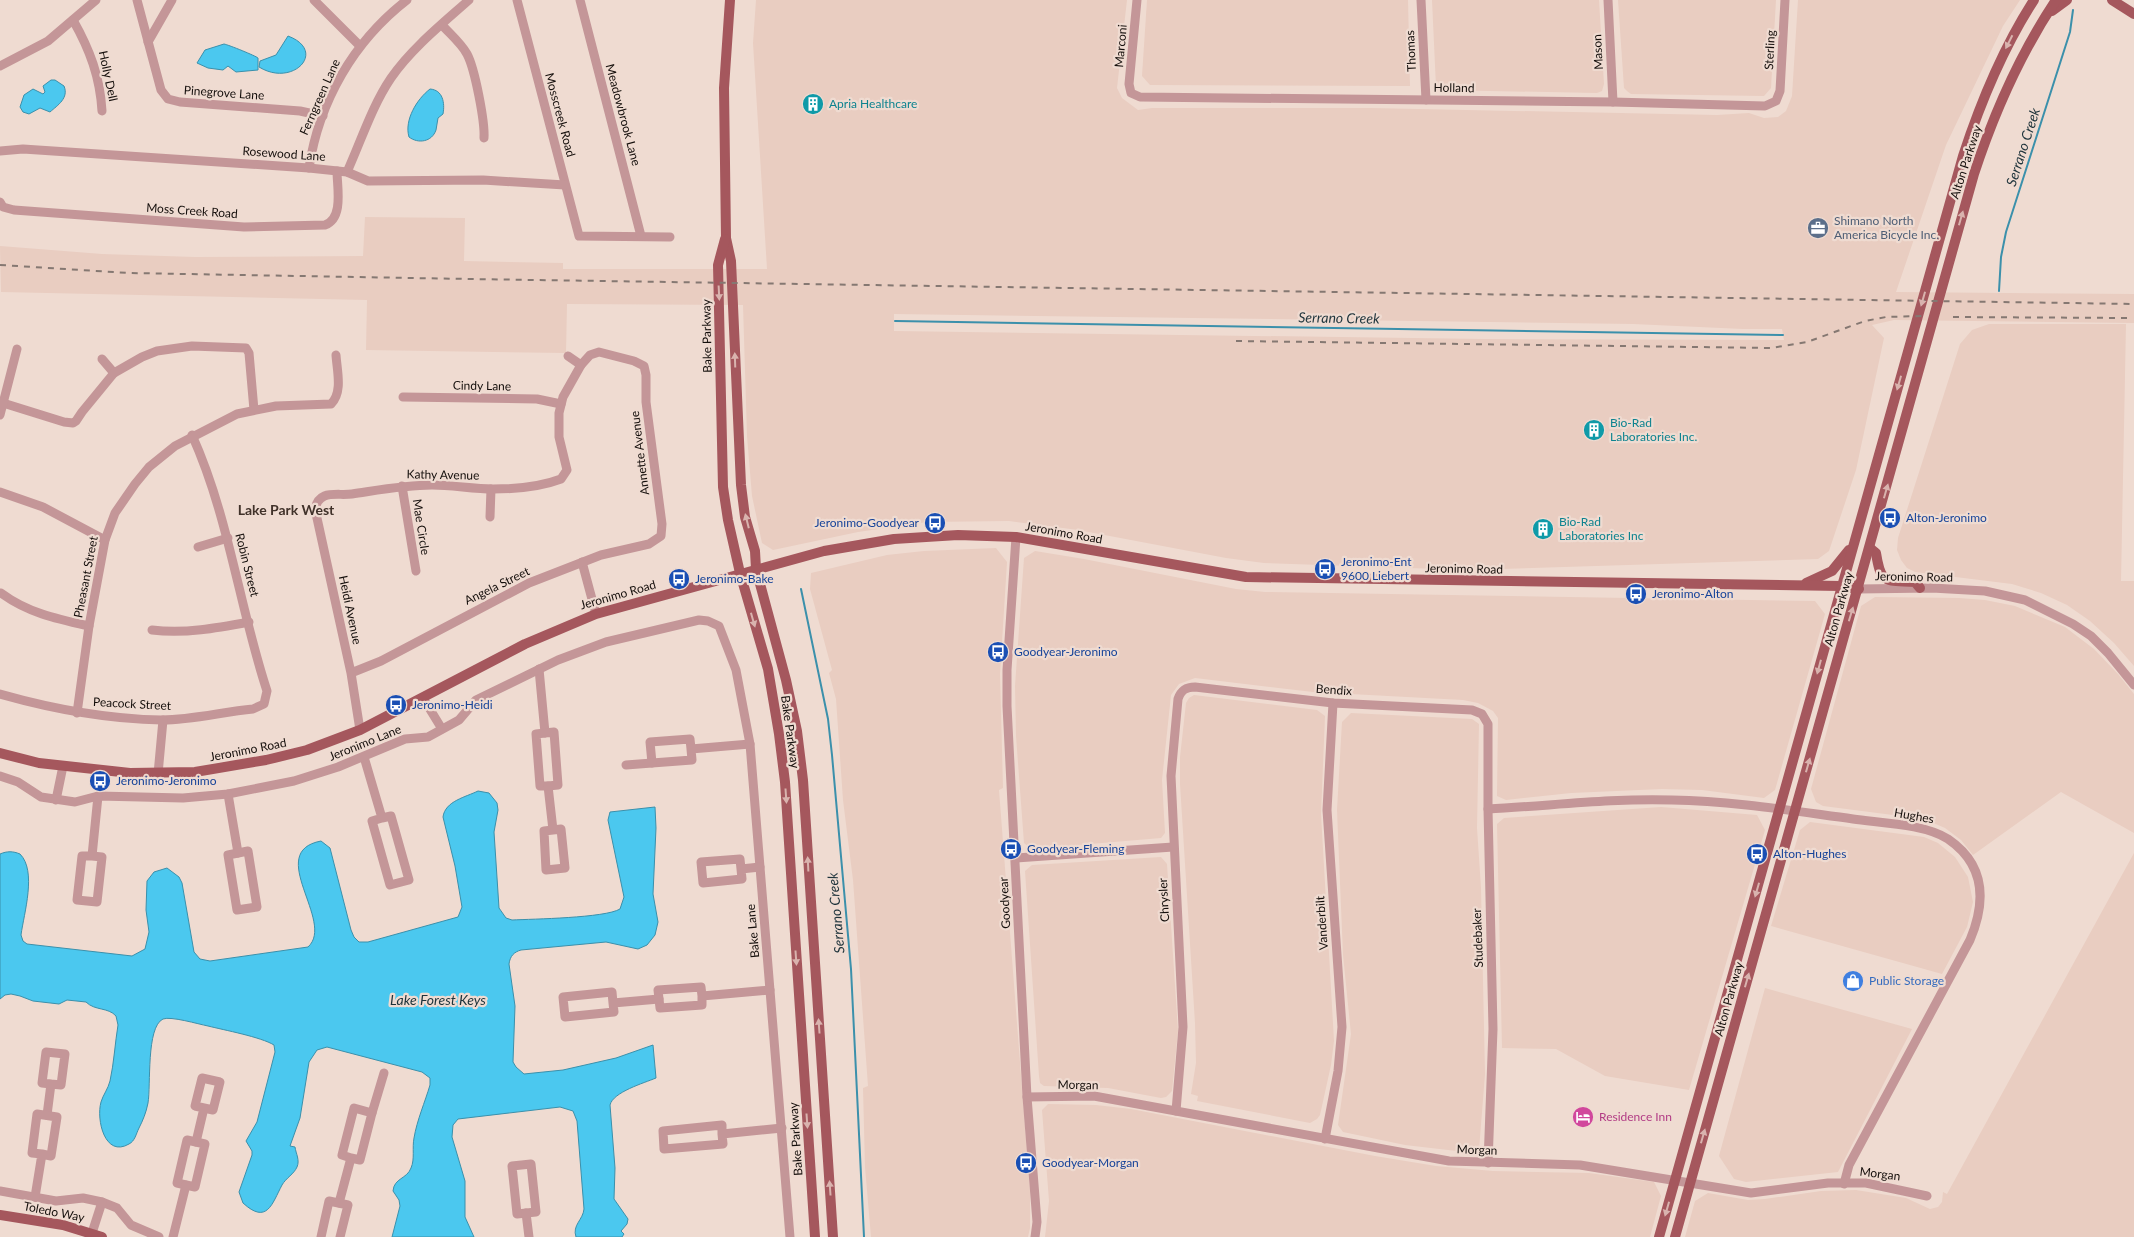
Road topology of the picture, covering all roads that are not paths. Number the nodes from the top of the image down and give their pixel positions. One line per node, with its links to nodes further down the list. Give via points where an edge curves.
1 (96, 0): 21 (street)
2 (137, 0): 23 (street, Pinegrove Lane)
3 (172, 0): 23 (street)
4 (314, 0): 24 (street)
5 (469, 0): 22 (street)
6 (517, 0): 37 (street, Mosscreek Road)
7 (580, 0): 39 (street, Meadowbrook Lane)
8 (730, 0): 41 (main road, Bake Parkway, via 724,88)
9 (1137, 0): 26 (street, Marconi, via 1128,84)
10 (1421, 0): 27 (street, Thomas)
11 (1608, 0): 29 (street, Mason)
12 (1784, 0): 28 (street, Sterling, via 1780,91)
13 (2034, 0): 63 (main road, Alton Parkway, one-way to 63, via 2007,47 1978,112)
14 (2056, 0): 19 (main road, Alton Parkway)
15 (2067, 0): 19 (main road)
16 (2104, 0): 18 (main road)
17 (402, 1): 24 (street, Ferngreen Lane)
18 (2116, 2): 20 (main road)
19 (2047, 14): 65 (main road, Alton Parkway, one-way to 19, via 1986,136 2019,63)
20 (2134, 14)
21 (73, 20): 25 (street, via 48,41); 30 (street, Holly Dell, via 88,46 101,93)
22 (442, 25): 32 (street, via 470,60 485,126); 36 (street, via 390,79)
23 (148, 42): 31 (street, Pinegrove Lane, via 161,90 168,100 300,111)
24 (359, 45): 31 (street, Ferngreen Lane)
25 (0, 66)
26 (1131, 93): 27 (street, Holland, via 1140,97)
27 (1426, 100): 29 (street, Holland)
28 (1776, 101): 29 (street, Holland, via 1765,106)
29 (1613, 102)
30 (102, 111)
31 (323, 116): 34 (street, Ferngreen Lane, via 313,142)
32 (484, 138)
33 (0, 151): 34 (street, Rosewood Lane, via 23,149)
34 (309, 168): 35 (street, Rosewood Lane)
35 (337, 171): 36 (street, Rosewood Lane); 38 (street, Moss Creek Road, via 337,213 332,222 325,225 244,227 8,210)
36 (347, 172): 37 (street, Rosewood Lane, via 368,180 483,180)
37 (565, 185): 39 (street, Mosscreek Road, via 579,236)
38 (0, 202)
39 (641, 236): 40 (street)
40 (670, 237)
41 (726, 238): 67 (main road, Bake Parkway, one-way to 41, via 740,485 731,261); 69 (main road, Bake Parkway, one-way to 69, via 718,265 723,487)
42 (17, 349): 49 (street)
43 (336, 355): 51 (street, Pheasant Street, via 338,391 330,404)
44 (568, 356): 46 (street)
45 (102, 359): 47 (street)
46 (581, 365): 50 (street); 59 (street, Annette Avenue, via 598,352 644,366 662,524)
47 (114, 373): 49 (street, via 73,423); 51 (street, via 142,357 172,348 246,348 250,356)
48 (403, 397): 50 (street, Cindy Lane, via 537,399)
49 (3, 403): 52 (street)
50 (560, 404): 55 (street, Kathy Avenue, via 559,438 567,470 564,477 516,488)
51 (254, 410): 53 (street, Pheasant Street, via 237,414)
52 (0, 415)
53 (192, 435): 60 (street, Robin Street, via 208,469); 62 (street, Pheasant Street, via 159,458 135,484 115,513)
54 (402, 486): 55 (street, Kathy Avenue); 57 (street, Kathy Avenue); 68 (street, Mae Circle)
55 (492, 489): 58 (street)
56 (0, 492): 62 (street, via 44,506)
57 (320, 498): 81 (street, Heidi Avenue, via 315,509)
58 (490, 517)
59 (660, 536): 66 (street, Angela Street, via 649,544)
60 (228, 538): 64 (street); 76 (street, Robin Street)
61 (1016, 538): 67 (main road, Jeronimo Road, via 958,535 894,538 824,551); 70 (main road, Jeronimo Road, via 1246,577); 115 (street, Goodyear, via 1006,688)
62 (105, 540): 77 (street, Pheasant Street)
63 (1853, 545): 70 (main road, via 1832,571); 71 (main road, Alton Parkway)
64 (198, 547)
65 (1870, 548): 72 (main road, Alton Parkway); 73 (main road, via 1876,553 1878,569 1884,577 1915,582)
66 (582, 562): 75 (street); 81 (street, Angela Street, via 529,583 381,661)
67 (756, 569): 69 (main road, Jeronimo Road); 156 (main road, Bake Parkway, one-way to 67, via 802,770 786,680)
68 (416, 571)
69 (740, 573): 75 (main road, Jeronimo Road); 155 (main road, Bake Parkway, one-way to 155, via 768,669 785,782)
70 (1801, 585): 71 (main road, Jeronimo Road)
71 (1841, 586): 72 (main road, Jeronimo Road); 108 (main road, Alton Parkway, one-way to 108)
72 (1859, 588): 73 (street, Jeronimo Road); 109 (main road, Alton Parkway, one-way to 72)
73 (1920, 588): 82 (street, Jeronimo Road, via 1985,591 2026,601 2091,636)
74 (1, 592): 77 (street, via 30,610)
75 (596, 614): 85 (main road, Jeronimo Road, via 525,644)
76 (249, 622): 79 (street, via 215,629); 87 (street, Robin Street, via 267,691)
77 (89, 626): 88 (street, Pheasant Street)
78 (719, 626): 80 (street, Jeronimo Lane, via 704,620 620,638); 94 (street, Bake Lane, via 736,670)
79 (152, 630)
80 (539, 669): 91 (street, Jeronimo Lane, via 476,700 459,720); 93 (street)
81 (351, 672): 92 (street, Heidi Avenue)
82 (2134, 685)
83 (1184, 689): 86 (street, Bendix, via 1195,687); 112 (street, Chrysler, via 1178,699 1171,776)
84 (0, 694): 88 (street, Peacock Street)
85 (423, 698): 91 (street); 92 (main road, Jeronimo Road)
86 (1333, 703): 89 (street, Bendix, via 1472,710); 131 (street, Vanderbilt, via 1327,810 1341,1041)
87 (264, 704): 90 (street, Peacock Street, via 252,709)
88 (77, 713): 90 (street, Peacock Street)
89 (1482, 714): 107 (street, Studebaker, via 1488,724)
90 (163, 720): 101 (street)
91 (442, 729): 97 (street, Jeronimo Lane, via 428,736 405,739)
92 (360, 730): 101 (main road, Jeronimo Road, via 308,750 266,760 204,771)
93 (545, 733): 103 (street, via 536,734 540,786); 103 (street, via 554,732 558,785)
94 (750, 744): 95 (street); 116 (street, Bake Lane)
95 (691, 749): 98 (street, via 692,760); 98 (street, via 690,738 650,742)
96 (0, 753): 100 (main road, Jeronimo Road)
97 (364, 757): 104 (street, Jeronimo Lane, via 316,775); 110 (street)
98 (652, 763): 99 (street)
99 (626, 765)
100 (63, 766): 101 (main road, Jeronimo Road); 106 (street)
101 (158, 774)
102 (0, 776): 106 (street, Jeronimo Lane, via 18,782 37,796)
103 (548, 786): 111 (street)
104 (228, 794): 105 (street, Jeronimo Lane, via 183,798); 113 (street)
105 (98, 796): 106 (street, Jeronimo Lane, via 75,802); 114 (street)
106 (56, 800)
107 (1488, 809): 108 (street, Hughes, via 1671,800); 135 (street, Studebaker, via 1493,1030)
108 (1779, 810): 109 (street, Hughes); 136 (main road, Alton Parkway, one-way to 136)
109 (1794, 812): 137 (main road, Alton Parkway, one-way to 109); 139 (street, Hughes, via 1934,831 1961,850 1979,883 1978,920 1970,940 1850,1165)
110 (382, 818): 110 (street, via 391,816 410,880 390,885 372,821)
111 (553, 830): 111 (street, via 561,829 565,868 546,870 544,831)
112 (1173, 847): 115 (street); 126 (street, Chrysler, via 1183,1027)
113 (238, 853): 113 (street, via 248,851 257,907 237,910 228,855)
114 (92, 856): 114 (street, via 102,857 97,902 77,900 82,856)
115 (1016, 858): 124 (street, Goodyear)
116 (760, 867): 117 (street); 118 (street, Bake Lane)
117 (741, 870): 117 (street, via 740,859 701,862 703,883 742,879)
118 (770, 990): 119 (street); 129 (street, Bake Lane)
119 (702, 996): 120 (street, via 702,1004 677,1007 660,1008); 120 (street, via 701,987 658,990)
120 (659, 999): 121 (street)
121 (613, 1003): 121 (street, via 612,992 563,997 565,1017 614,1012)
122 (384, 1072): 127 (street)
123 (51, 1084): 128 (street)
124 (1027, 1097): 126 (street, Morgan, via 1092,1096); 157 (street, Goodyear, via 1037,1222)
125 (204, 1108): 132 (street)
126 (1176, 1111): 131 (street, Morgan)
127 (372, 1113): 134 (street, via 360,1160); 134 (street, via 354,1108 342,1155)
128 (47, 1116): 133 (street, via 57,1117 51,1156); 133 (street, via 37,1114 32,1153)
129 (782, 1128): 130 (street); 154 (street, Bake Lane)
130 (722, 1134): 130 (street, via 722,1126 663,1131 664,1149 723,1144)
131 (1325, 1139): 135 (street, Morgan, via 1448,1161)
132 (196, 1142): 138 (street, via 187,1140 177,1183); 138 (street, via 205,1144 195,1187)
133 (42, 1154): 142 (street)
134 (351, 1158): 144 (street)
135 (1488, 1163): 136 (street, Morgan, via 1580,1165)
136 (1675, 1180): 137 (street, Morgan); 158 (main road, Alton Parkway, one-way to 158)
137 (1690, 1183): 139 (street, Morgan, via 1751,1193 1828,1183); 159 (main road, Alton Parkway)
138 (186, 1184): 150 (street)
139 (1844, 1184): 141 (street, Morgan, via 1866,1183)
140 (0, 1191): 142 (street)
141 (1927, 1196)
142 (36, 1197): 143 (street, via 56,1201 83,1198)
143 (102, 1202): 147 (street); 149 (street, via 117,1208 131,1225)
144 (339, 1203): 151 (street, via 329,1200); 152 (street, via 348,1205)
145 (526, 1213): 145 (street, via 536,1212 531,1164 512,1166 517,1214); 153 (street)
146 (0, 1215): 147 (main road, Toledo Way)
147 (92, 1232): 148 (main road, Toledo Way)
148 (102, 1237)
149 (159, 1237)
150 (173, 1237)
151 (320, 1237)
152 (340, 1237)
153 (528, 1237)
154 (790, 1237)
155 (815, 1237)
156 (833, 1237)
157 (1035, 1237)
158 (1659, 1237)
159 (1675, 1237)

